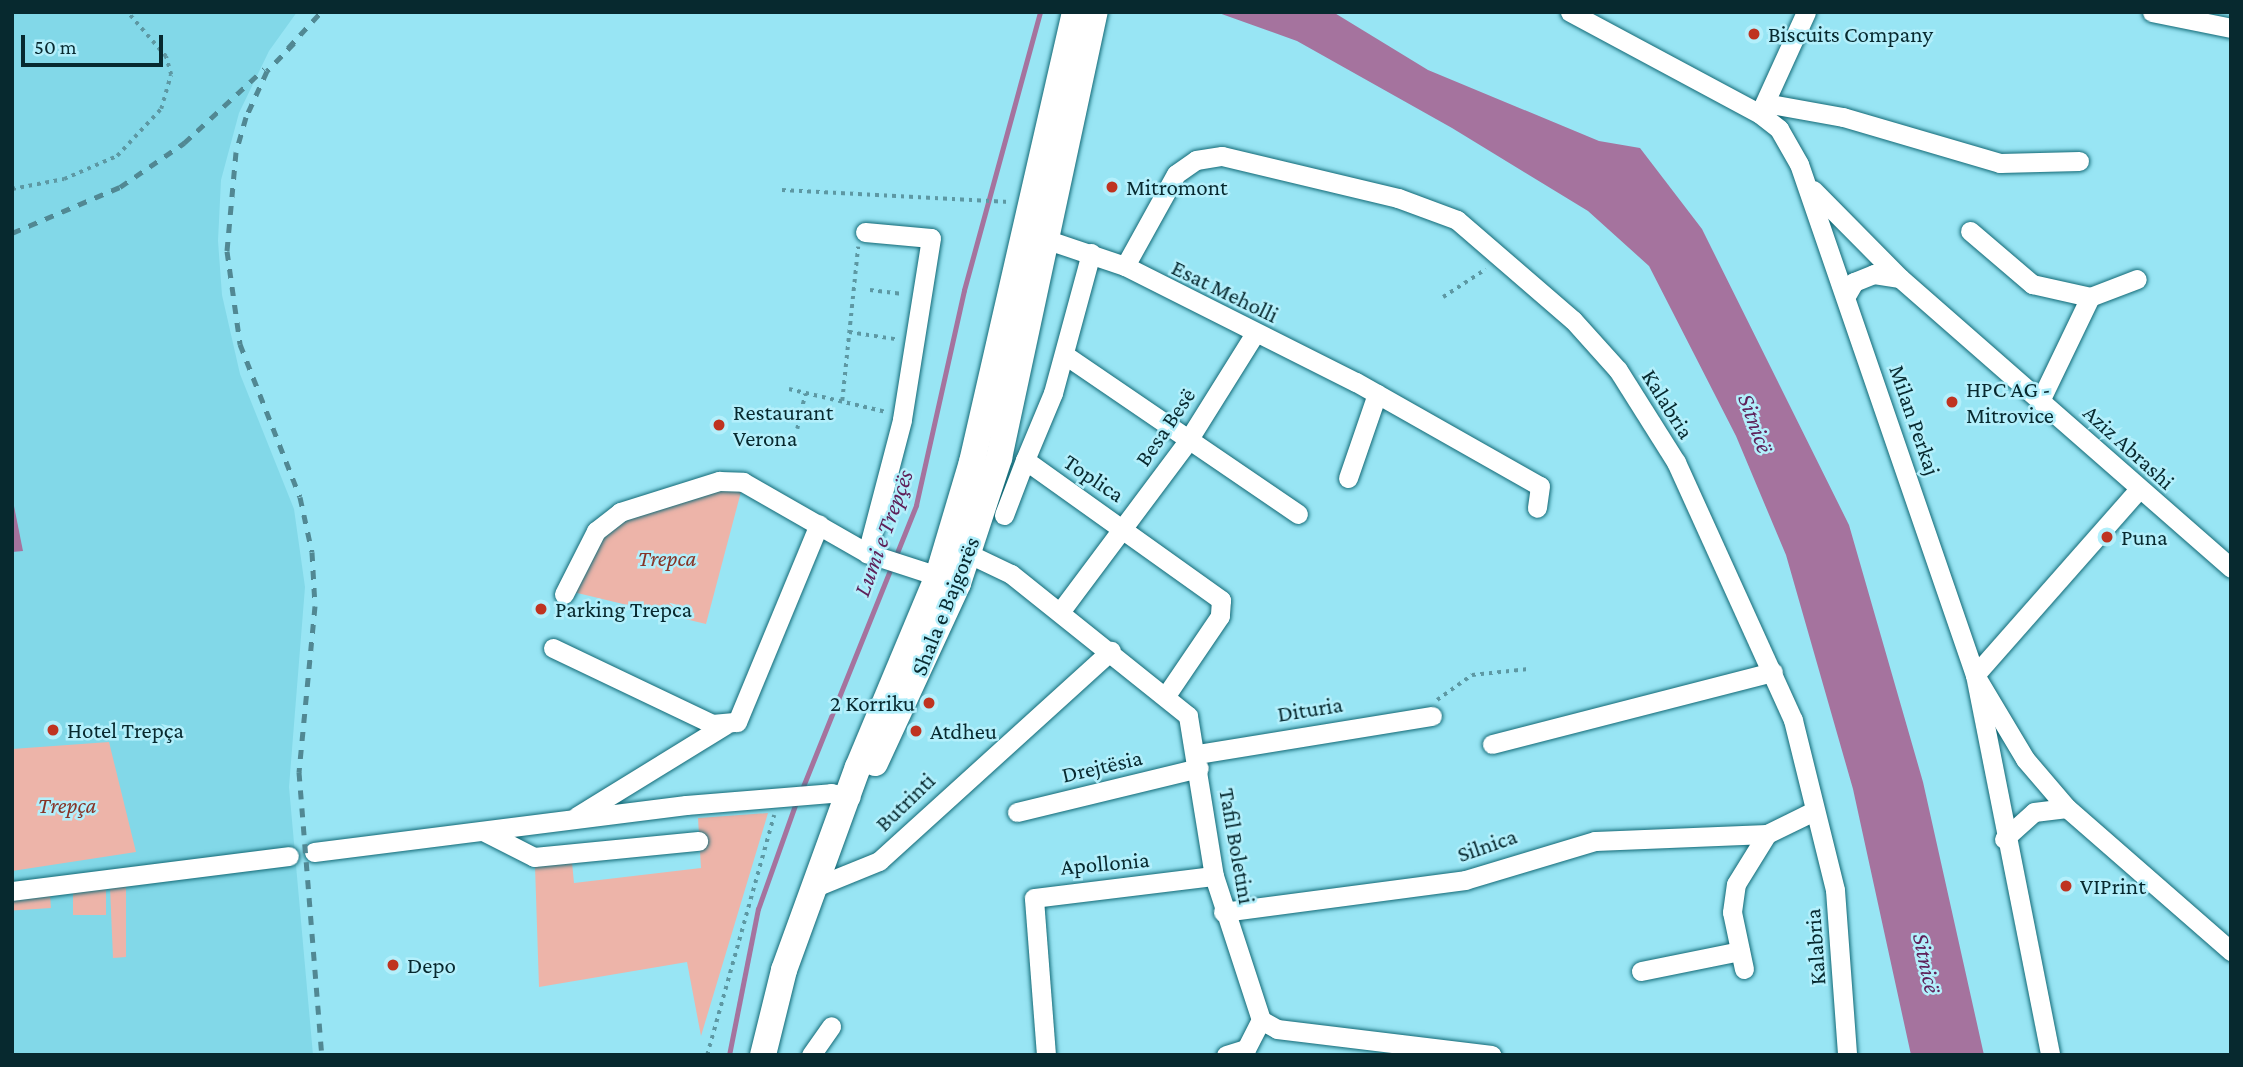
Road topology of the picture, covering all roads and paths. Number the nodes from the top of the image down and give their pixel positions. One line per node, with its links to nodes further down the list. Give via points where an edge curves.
1 (127, 12): 12 (path, via 166,58 171,75 161,109 117,156 64,178)
2 (1075, 12): 9 (main road, Shala e Bajgorës)
3 (1095, 12): 9 (main road, Shala e Bajgorës)
4 (1570, 12): 8 (street)
5 (1806, 12): 8 (street)
6 (2152, 12): 7 (street)
7 (2231, 28)
8 (1762, 108): 10 (street, via 1843,117 2000,163); 11 (street, Aziz Abrashi)
9 (1059, 141): 17 (main road, Shala e Bajgorës); 51 (main road, Shala e Bajgorës, via 972,462)
10 (2079, 161)
11 (1805, 181): 21 (street, Aziz Abrashi); 24 (street, Milan Perkaj)
12 (12, 189)
13 (782, 190): 14 (path, via 923,200 958,195)
14 (1016, 203)
15 (1970, 231): 27 (street, via 2024,281)
16 (862, 232): 25 (street, via 931,238); 28 (path)
17 (1048, 240): 18 (street, Esat Meholli); 49 (main road, Shala e Bajgorës, via 999,458)
18 (1091, 253): 20 (street, Esat Meholli); 31 (street)
19 (1503, 259): 20 (street, Kalabria, via 1457,220 1398,198 1222,156 1196,160 1176,174); 26 (path); 57 (street, Kalabria, via 1573,320 1618,370 1705,518)
20 (1125, 266): 29 (street, Esat Meholli)
21 (1900, 278): 24 (street, via 1874,274 1854,282); 36 (street, Aziz Abrashi)
22 (2137, 279): 27 (street)
23 (870, 290): 25 (path)
24 (1847, 294): 58 (street, Milan Perkaj)
25 (923, 296): 30 (street)
26 (1443, 297)
27 (2090, 297): 36 (street)
28 (849, 332): 30 (path); 35 (path)
29 (1255, 333): 34 (street, Esat Meholli); 39 (street, Besa Besë)
30 (918, 342): 37 (street)
31 (1065, 355): 39 (street); 40 (street)
32 (789, 389): 33 (path)
33 (806, 393): 35 (path); 38 (path)
34 (1377, 394): 41 (street); 43 (street, Esat Meholli, via 1540,486)
35 (842, 401): 37 (path)
36 (2040, 401): 42 (street, Aziz Abrashi)
37 (902, 420): 48 (street)
38 (797, 429)
39 (1187, 442): 45 (street); 47 (street, Besa Besë)
40 (1026, 460): 44 (street); 47 (street, Toplica)
41 (1348, 478)
42 (2139, 489): 50 (street, Aziz Abrashi); 58 (street)
43 (1537, 508)
44 (1004, 514)
45 (1298, 514)
46 (819, 524): 48 (street); 52 (street, via 743,482 686,488 620,512 596,531); 61 (street, via 737,722)
47 (1124, 527): 53 (street, Besa Besë); 59 (street, Toplica, via 1221,600 1220,616)
48 (873, 554): 51 (street)
49 (969, 554): 51 (main road, Shala e Bajgorës); 53 (street, Tafil Boletini, via 1011,574)
50 (2231, 568)
51 (936, 576): 64 (main road, Shala e Bajgorës)
52 (564, 594)
53 (1060, 612): 55 (street, Tafil Boletini)
54 (553, 648): 61 (street)
55 (1111, 651): 59 (street, Tafil Boletini); 77 (street, Butrinti, via 879,861)
56 (1528, 669): 60 (path, via 1472,675)
57 (1773, 673): 62 (street); 67 (street, Kalabria, via 1793,720)
58 (1975, 675): 66 (street, Milan Perkaj, via 2025,759); 72 (street, Milan Perkaj)
59 (1167, 694): 63 (street, Tafil Boletini, via 1188,716)
60 (1432, 710): 63 (street, Dituria)
61 (725, 725): 69 (street)
62 (1492, 744)
63 (1198, 761): 68 (street, Drejtësia); 76 (street, Tafil Boletini)
64 (841, 795): 65 (street); 77 (main road, Shala e Bajgorës)
65 (783, 796): 69 (street); 84 (path)
66 (2067, 808): 72 (street, via 2034,812); 80 (street, Milan Perkaj)
67 (1814, 811): 71 (street, Silnica); 90 (street, Kalabria, via 1835,890)
68 (1017, 812)
69 (571, 820): 70 (street)
70 (483, 831): 73 (street, via 534,857); 74 (street)
71 (1767, 834): 79 (street, Silnica, via 1595,841 1465,880); 81 (street, via 1736,884 1732,912 1742,960)
72 (2004, 839): 91 (street, Milan Perkaj)
73 (698, 841)
74 (314, 852)
75 (289, 856): 78 (street)
76 (1214, 876): 79 (street, Tafil Boletini); 87 (street, Apollonia, via 1034,898)
77 (815, 887): 85 (main road, via 783,970)
78 (12, 891)
79 (1223, 912): 82 (street, Tafil Boletini)
80 (2231, 951)
81 (1641, 971)
82 (1261, 1020): 88 (street, via 1246,1049); 89 (street, via 1277,1029)
83 (831, 1026): 86 (street)
84 (707, 1055)
85 (763, 1055)
86 (811, 1055)
87 (1046, 1055)
88 (1226, 1055)
89 (1491, 1055)
90 (1847, 1055)
91 (2050, 1055)

